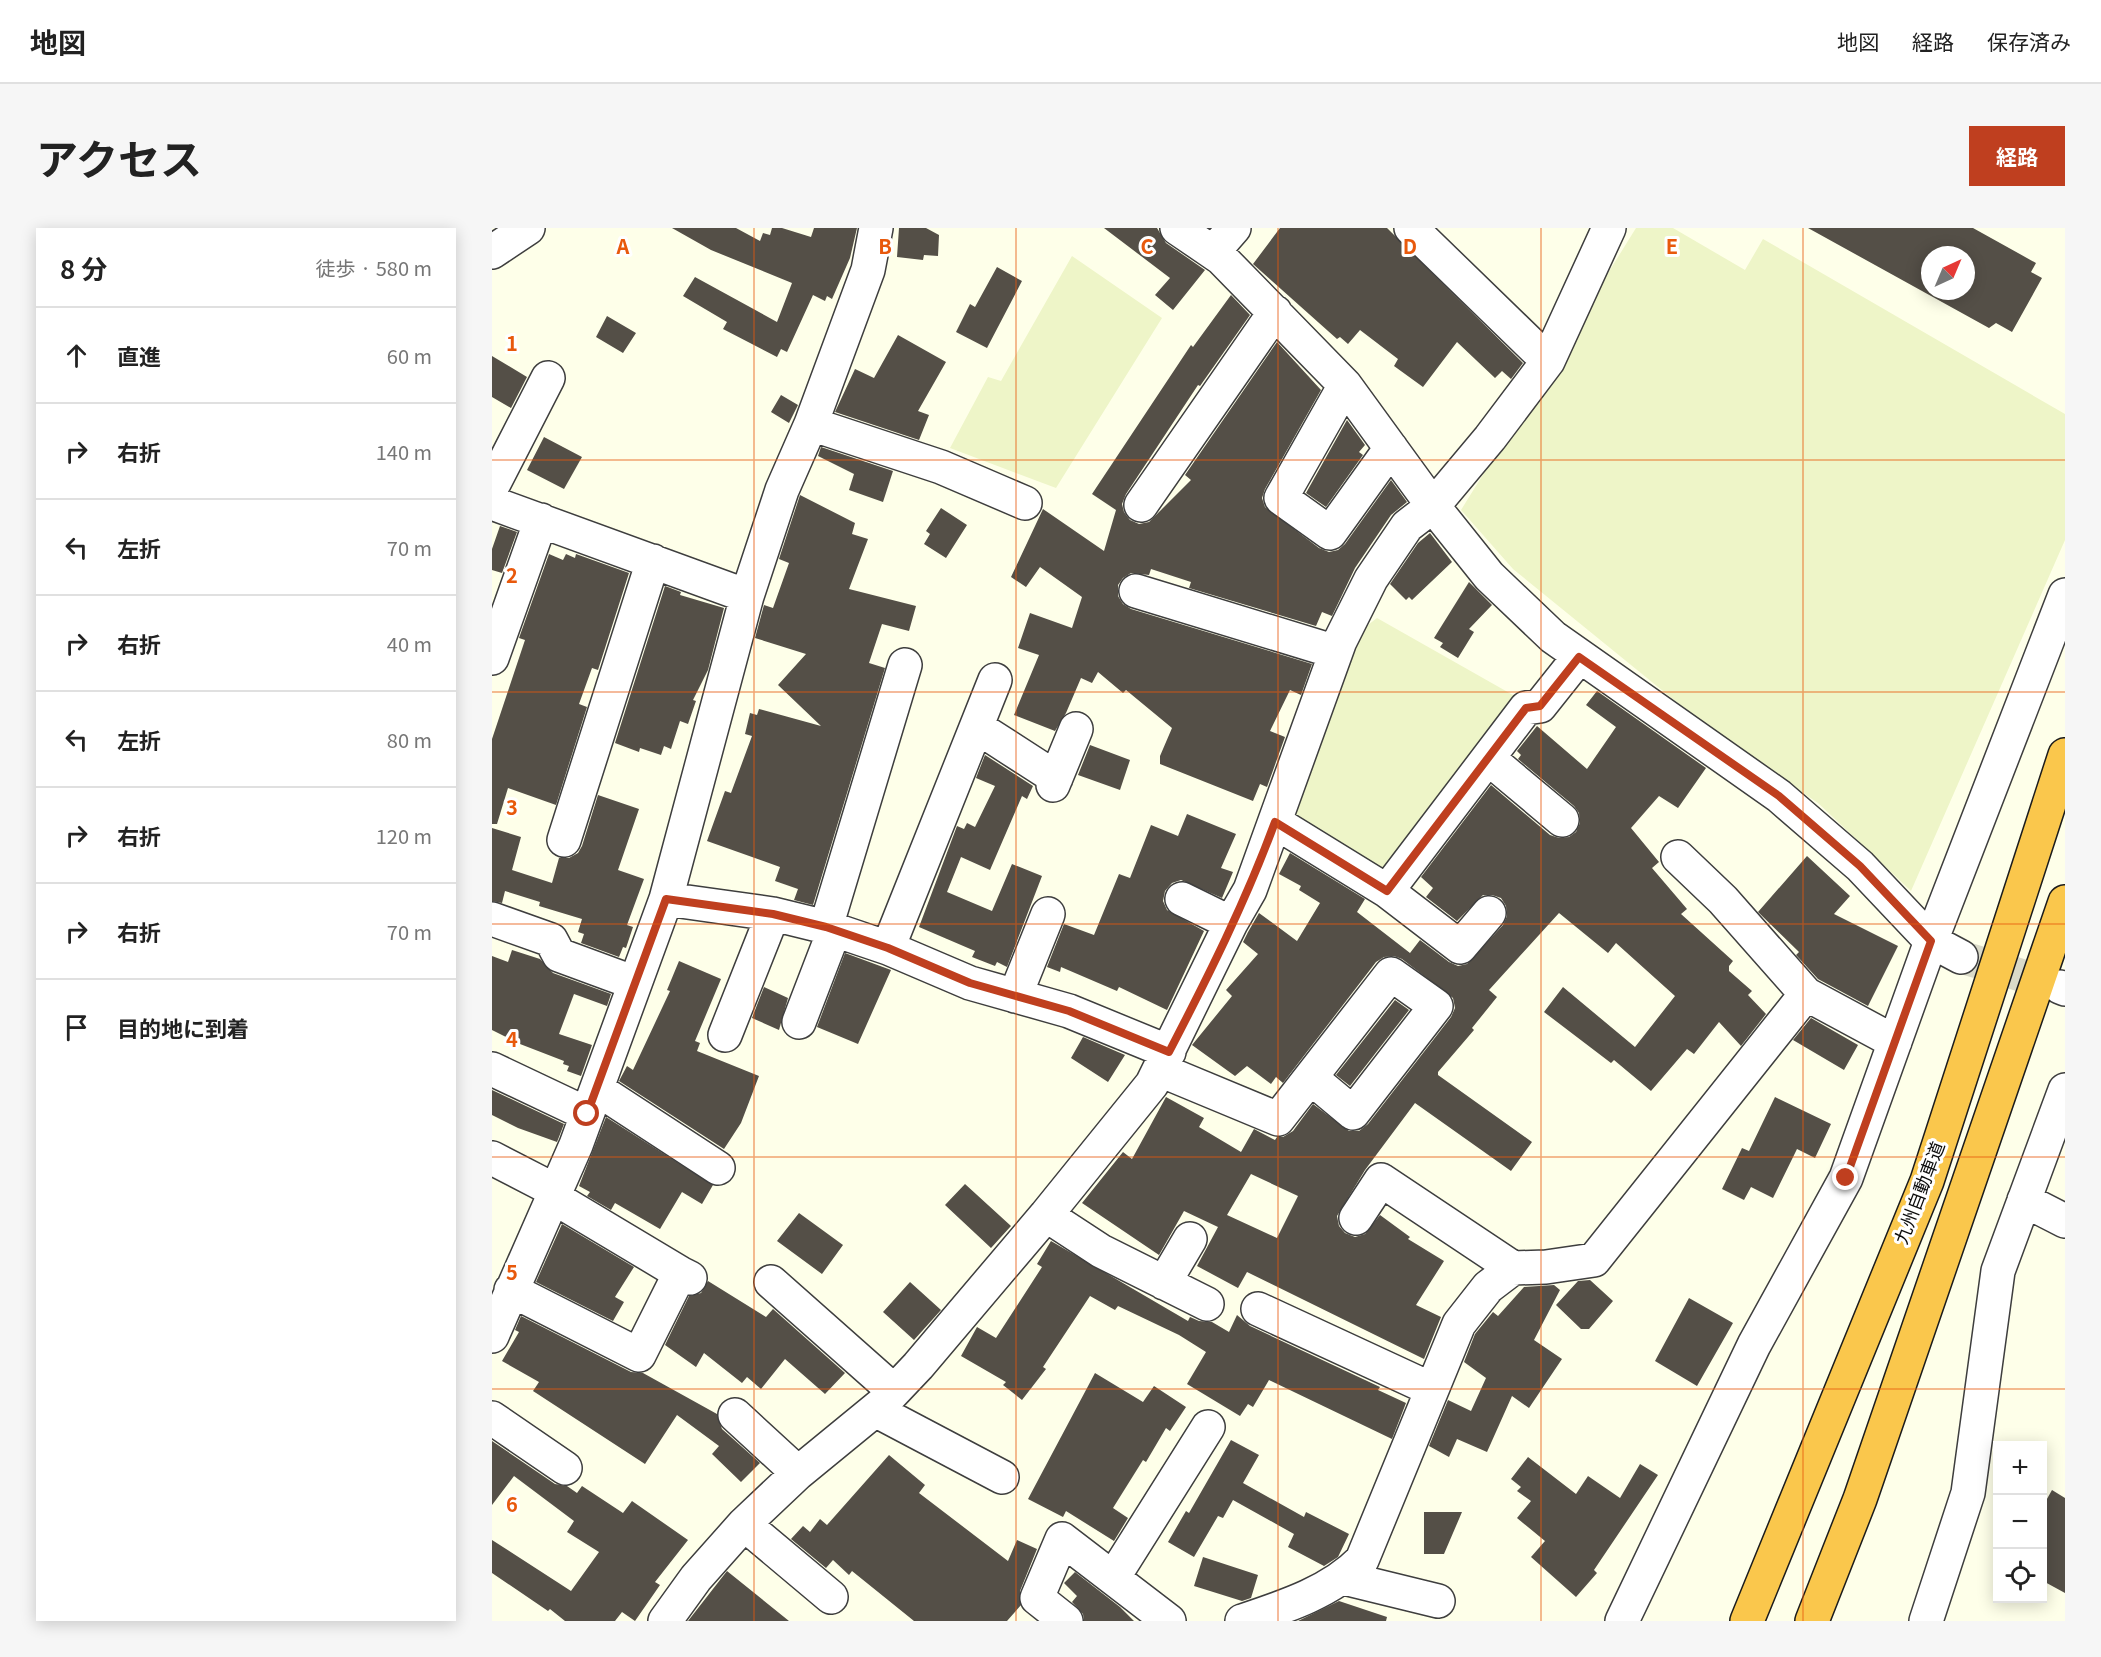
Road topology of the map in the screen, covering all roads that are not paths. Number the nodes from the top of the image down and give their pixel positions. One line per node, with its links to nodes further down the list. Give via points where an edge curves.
1 (528, 228): 7 (street)
2 (876, 228): 13 (street, via 868,270)
3 (1177, 228): 8 (street)
4 (1234, 228): 8 (street)
5 (1609, 228): 10 (street)
6 (1418, 230): 10 (street)
7 (492, 252)
8 (1213, 252): 9 (street)
9 (1275, 312): 12 (street); 18 (street)
10 (1548, 361): 19 (street, via 1498,429)
11 (548, 378): 15 (street)
12 (1345, 386): 14 (street); 14 (street, via 1281,498 1330,533)
13 (811, 424): 17 (street, via 941,467); 24 (street, via 782,490)
14 (1391, 448): 19 (street)
15 (492, 487)
16 (492, 503): 20 (street)
17 (1025, 503)
18 (1141, 505)
19 (1433, 506): 25 (street, via 1407,526 1371,579); 26 (street, via 1489,576)
20 (541, 520): 21 (street); 27 (street)
21 (653, 561): 24 (street); 36 (street)
22 (1136, 591): 25 (street)
23 (2065, 595): 48 (street)
24 (747, 596): 39 (street)
25 (1336, 652): 35 (street)
26 (1579, 657): 33 (street, via 1540,706 1526,708); 48 (street, via 1779,796 1860,866)
27 (492, 658)
28 (908, 666): 47 (street)
29 (995, 680): 30 (street)
30 (977, 727): 31 (street, via 1054,781); 49 (street)
31 (1076, 729)
32 (2065, 755): 95 (highway, 九州自動車道, via 1927,1181)
33 (1488, 758): 34 (street); 38 (street)
34 (1562, 820)
35 (1275, 822): 38 (street); 46 (street, via 1250,890)
36 (564, 840)
37 (1678, 857): 52 (street, via 1723,900)
38 (1387, 891): 44 (street, via 1460,947)
39 (666, 899): 42 (street); 51 (street)
40 (1182, 899): 46 (street)
41 (2065, 902): 96 (highway, via 1860,1499)
42 (773, 914): 47 (street); 55 (street)
43 (1048, 914): 53 (street)
44 (1489, 914)
45 (492, 919): 51 (street, via 551,940 559,955)
46 (1231, 923): 57 (street)
47 (830, 929): 49 (street); 54 (street)
48 (1931, 941): 50 (street); 56 (street)
49 (888, 948): 53 (street, via 970,983)
50 (1961, 957)
51 (635, 983): 61 (street)
52 (1806, 994): 56 (street); 70 (street, via 1594,1260)
53 (1016, 996): 57 (street, via 1069,1011)
54 (799, 1022)
55 (724, 1035)
56 (1894, 1042): 94 (street, via 1846,1178 1754,1345)
57 (1164, 1061): 59 (street, via 1278,1119); 66 (street, via 1152,1084)
58 (492, 1069): 61 (street)
59 (1311, 1078)
60 (2065, 1090): 65 (street)
61 (592, 1101): 63 (street); 64 (street)
62 (492, 1158): 64 (street)
63 (718, 1168)
64 (554, 1194): 74 (street); 74 (street, via 685,1276 639,1355)
65 (2024, 1200): 68 (street); 97 (street, via 1998,1271 1968,1493)
66 (1046, 1215): 72 (street, via 1101,1251); 77 (street)
67 (1356, 1218): 70 (street, via 1382,1180)
68 (2065, 1221)
69 (1190, 1239): 72 (street)
70 (1513, 1268): 76 (street, via 1488,1287 1459,1324)
71 (771, 1282): 77 (street)
72 (1164, 1283): 73 (street)
73 (1207, 1304)
74 (499, 1309)
75 (1258, 1309): 76 (street)
76 (1431, 1389): 86 (street, via 1362,1560)
77 (885, 1401): 82 (street); 83 (street)
78 (735, 1415): 82 (street)
79 (492, 1418): 81 (street)
80 (1208, 1427): 85 (street)
81 (565, 1468)
82 (798, 1473): 84 (street)
83 (1002, 1477)
84 (744, 1524): 87 (street); 90 (street)
85 (1113, 1578): 91 (street, via 1062,1539 1037,1598); 92 (street)
86 (1344, 1578): 88 (street); 89 (street)
87 (831, 1597)
88 (1438, 1601)
89 (1281, 1615): 93 (street)
90 (664, 1621)
91 (1066, 1621)
92 (1169, 1621)
93 (1242, 1621)
94 (1622, 1621)
95 (1747, 1621)
96 (1812, 1621)
97 (1926, 1621)

